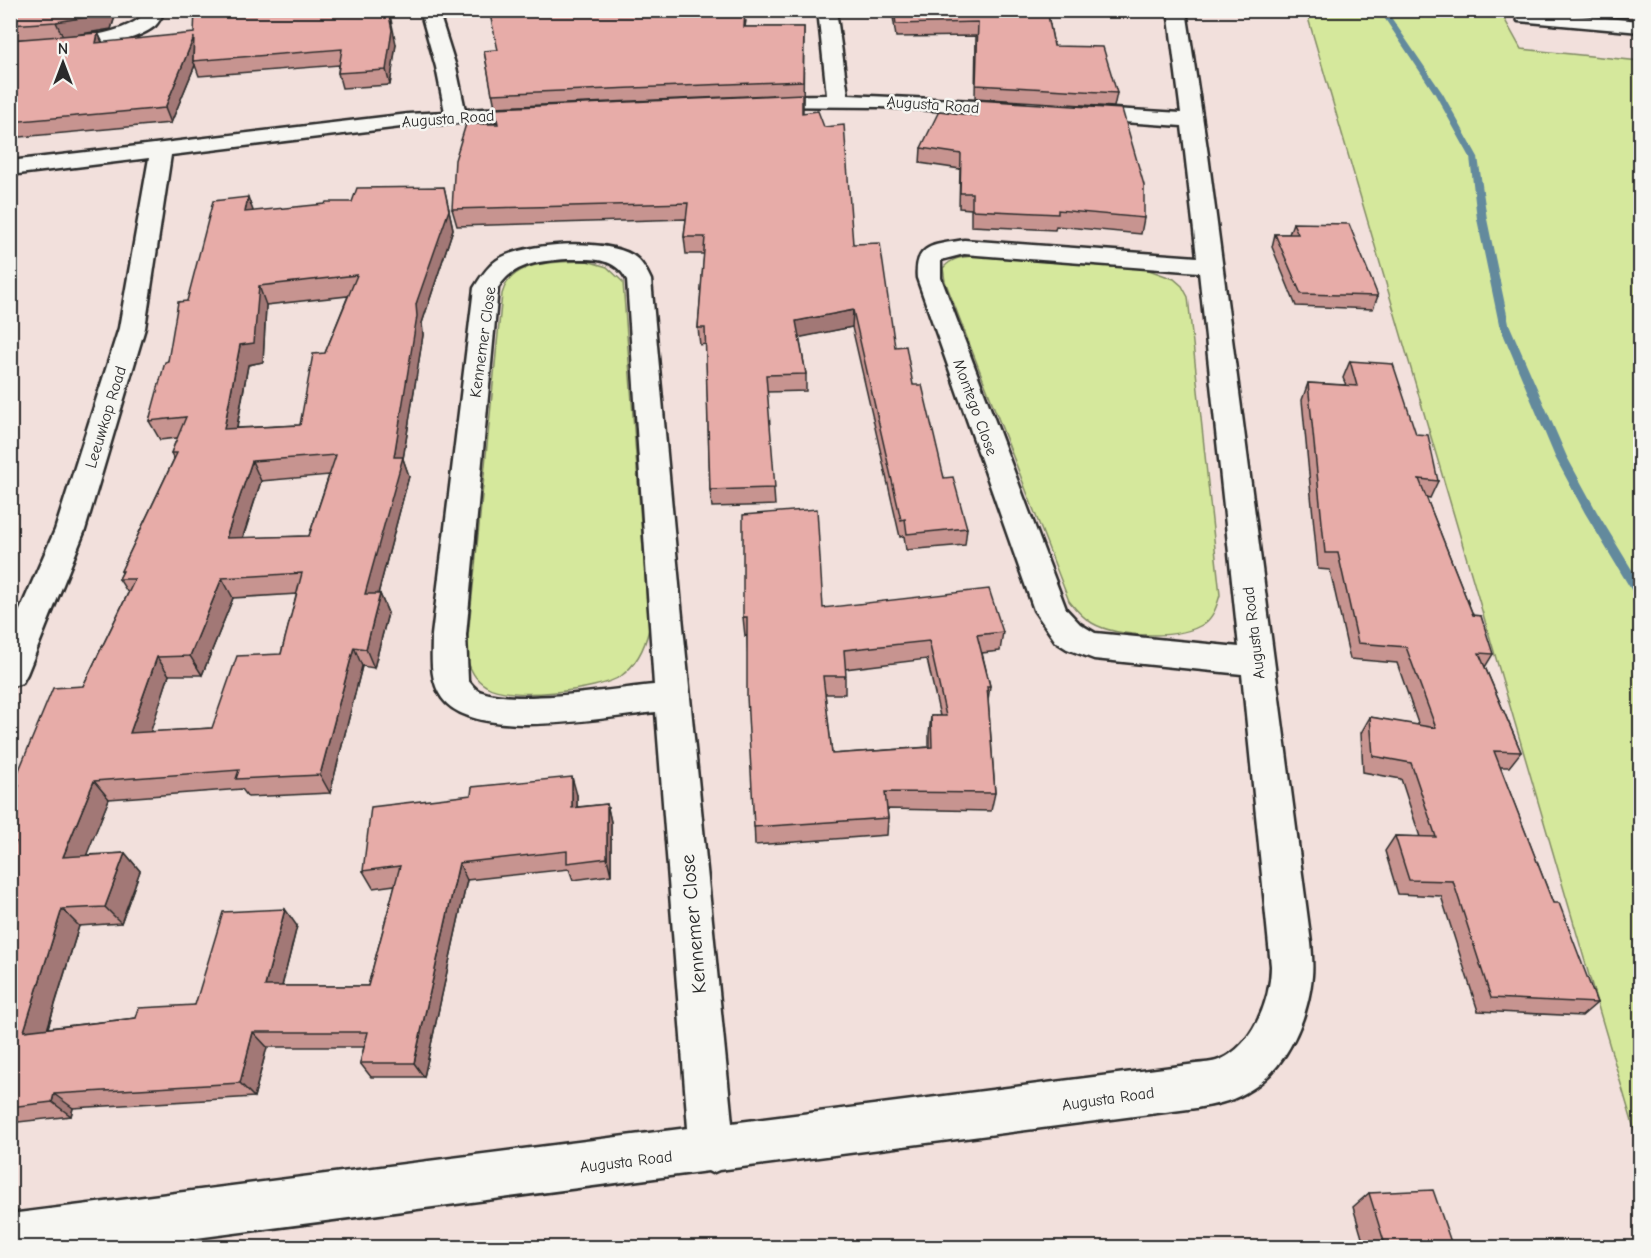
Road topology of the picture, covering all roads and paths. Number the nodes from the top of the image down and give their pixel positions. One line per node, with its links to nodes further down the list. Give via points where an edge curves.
1 (156, 10): 7 (street, via 155,18 147,25 129,33)
2 (429, 10): 13 (street)
3 (827, 10): 8 (street)
4 (1177, 10): 14 (street, Augusta Road)
5 (1525, 17): 6 (street)
6 (1641, 27)
7 (10, 48)
8 (838, 100): 9 (street, Augusta Road); 11 (street, Augusta Road)
9 (738, 103)
10 (566, 111): 13 (street, Augusta Road)
11 (1036, 111)
12 (1060, 112): 14 (street)
13 (456, 116): 15 (street, Augusta Road)
14 (1191, 120): 17 (street, Augusta Road)
15 (161, 149): 16 (street, Augusta Road); 19 (street, Leeuwkop Road, via 140,290 119,372 70,530)
16 (10, 168)
17 (1208, 265): 18 (street, Augusta Road); 18 (street, Montego Close, via 980,247 937,252 928,265 929,278 1050,610 1062,628 1076,641 1094,646)
18 (1256, 662): 21 (street, Augusta Road, via 1291,943 1291,981 1283,1017 1250,1066 1226,1079 1196,1086)
19 (10, 674)
20 (674, 697): 20 (street, Kennemer Close, via 500,710 466,701 449,676 486,288 491,278 512,262 546,255 607,253 621,258 639,280); 21 (street, Kennemer Close)
21 (712, 1150): 22 (street, Augusta Road)
22 (10, 1238)

